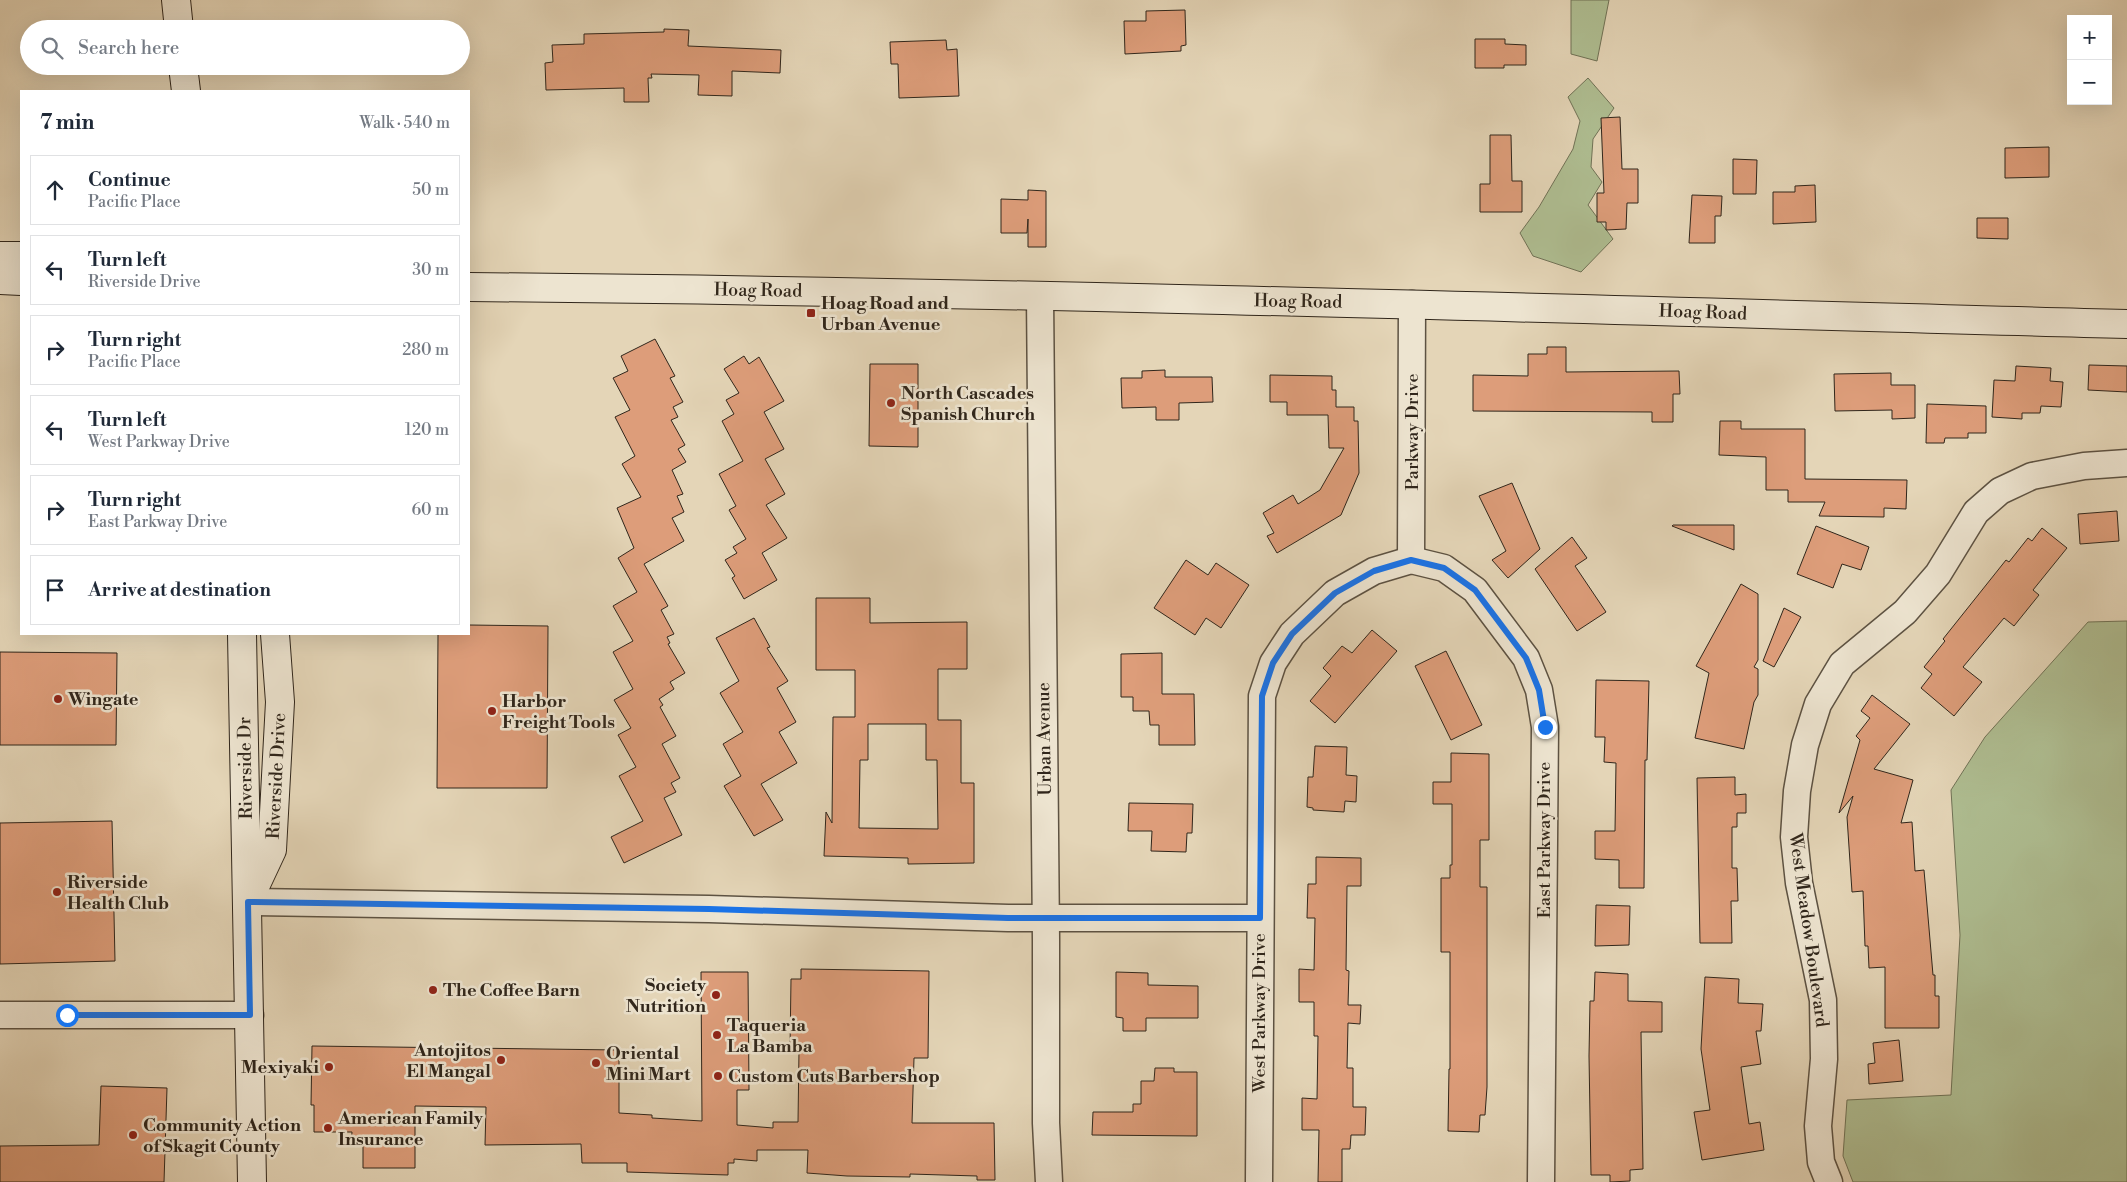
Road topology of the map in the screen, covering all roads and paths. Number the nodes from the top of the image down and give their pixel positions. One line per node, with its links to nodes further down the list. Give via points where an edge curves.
1 (176, 0): 2 (street)
2 (178, 20)
3 (184, 75): 4 (street)
4 (186, 90)
5 (0, 256): 6 (street)
6 (20, 256)
7 (470, 268): 11 (street, via 516,269)
8 (0, 280): 9 (street)
9 (20, 281)
10 (470, 287): 11 (street, Hoag Road)
11 (664, 289): 12 (street, Hoag Road)
12 (1040, 296): 13 (street, Hoag Road); 22 (street, Urban Avenue)
13 (1412, 304): 14 (street, Hoag Road); 16 (street, Parkway Drive)
14 (2127, 324)
15 (2127, 462): 30 (street, West Meadow Boulevard, via 2032,476 2000,490 1976,512 1938,574 1905,612 1842,664 1818,704 1805,745 1794,836 1799,883 1823,1000 1824,1059 1818,1126 1820,1162)
16 (1411, 560): 23 (street, West Parkway Drive, via 1374,571 1335,593 1292,634 1273,663 1262,696); 29 (street, East Parkway Drive, via 1444,568 1475,590 1526,658 1539,690 1545,727)
17 (242, 635): 21 (street, Riverside Dr)
18 (275, 635): 20 (street, Riverside Drive)
19 (286, 635): 20 (street)
20 (280, 702): 21 (street, Riverside Drive, via 272,850)
21 (248, 902): 22 (street); 25 (street, Riverside Drive)
22 (1046, 918): 23 (street); 27 (street, Urban Avenue)
23 (1260, 918): 28 (street, West Parkway Drive)
24 (0, 1015): 25 (street)
25 (250, 1015): 26 (street, Riverside Drive)
26 (252, 1182)
27 (1049, 1182)
28 (1259, 1182)
29 (1541, 1182)
30 (1829, 1182)

